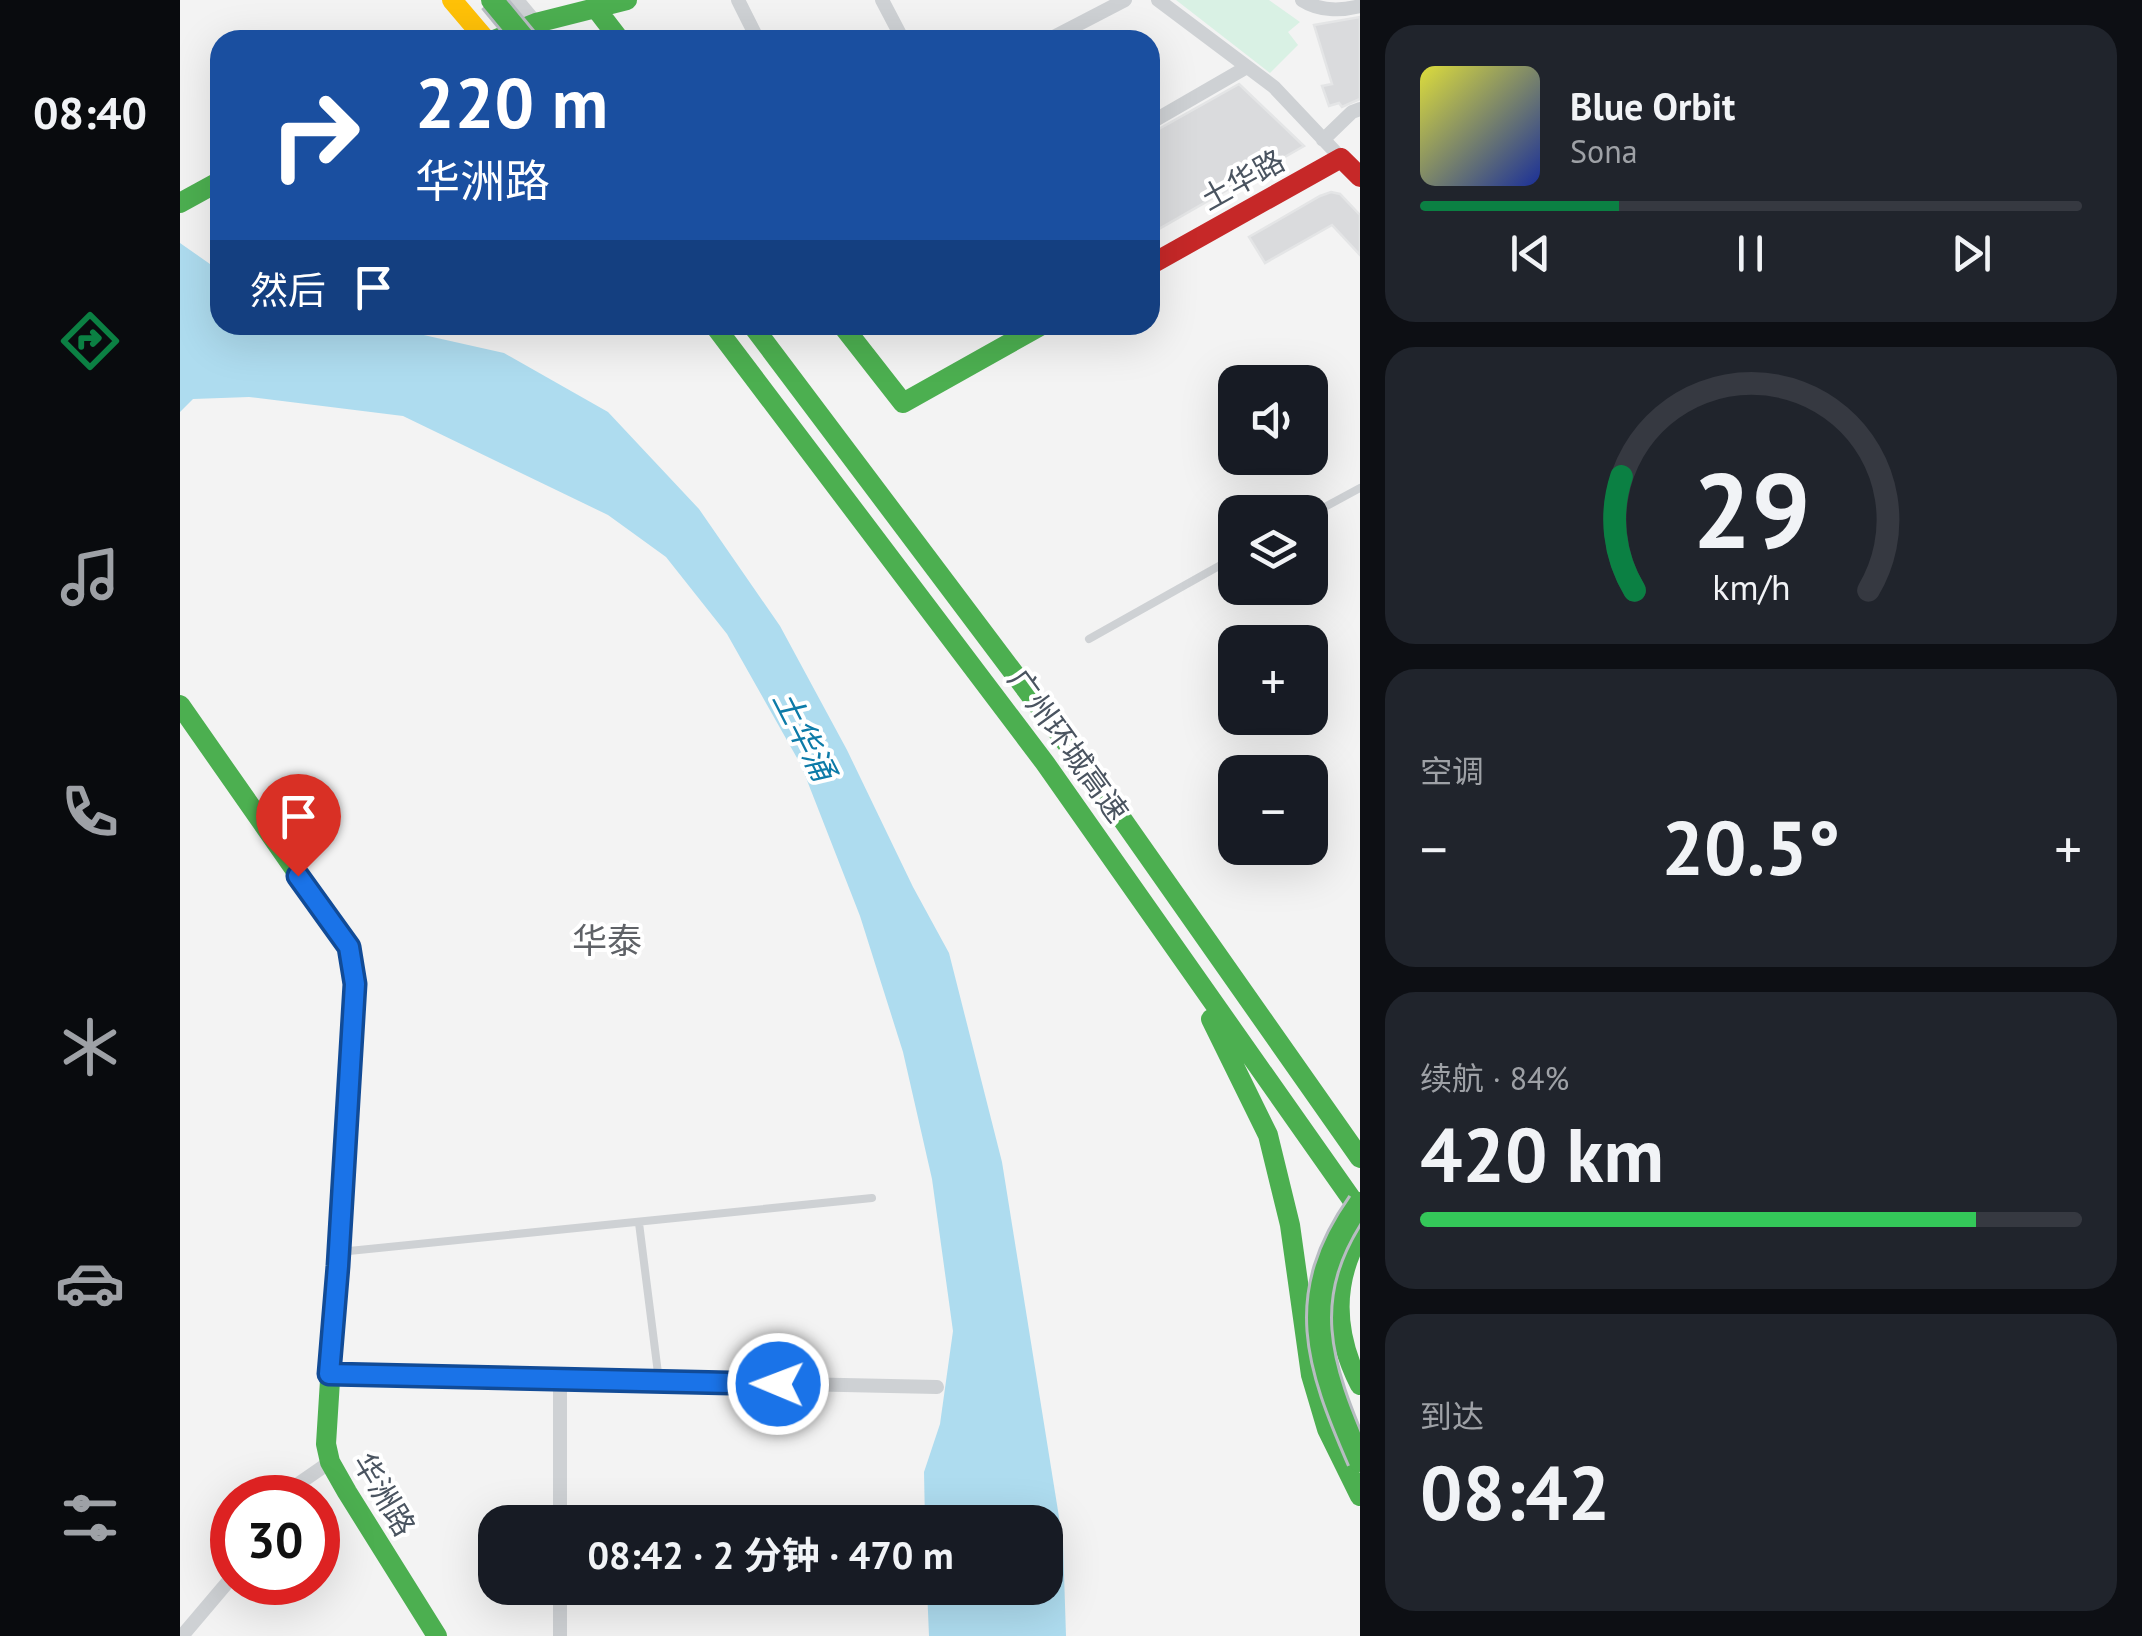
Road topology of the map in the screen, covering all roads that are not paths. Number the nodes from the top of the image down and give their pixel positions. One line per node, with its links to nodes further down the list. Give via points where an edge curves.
1 (452, 0): 12 (main road)
2 (492, 0): 13 (main road, bridge)
3 (517, 0): 14 (street)
4 (627, 0): 11 (main road)
5 (738, 0): 17 (street)
6 (882, 0): 18 (street)
7 (1126, 0): 19 (street)
8 (1158, 0): 20 (street)
9 (1302, 0): 10 (street, via 1344,10)
10 (1360, 6)
11 (596, 10): 15 (main road); 16 (main road)
12 (478, 30)
13 (529, 30)
14 (530, 30)
15 (533, 30)
16 (612, 30)
17 (753, 30)
18 (897, 30)
19 (1068, 30)
20 (1247, 67): 22 (street); 23 (street)
21 (1360, 110): 23 (street)
22 (1160, 116)
23 (1324, 140): 24 (street)
24 (1341, 158): 25 (main road); 28 (main road, 土华路)
25 (1360, 177)
26 (210, 186): 27 (main road)
27 (180, 203)
28 (1160, 259)
29 (722, 335): 39 (main road, 广州环城高速)
30 (760, 335): 38 (main road, 广州环城高速)
31 (850, 335): 32 (main road, via 902,403)
32 (1024, 335)
33 (1360, 488): 34 (lane)
34 (1328, 505)
35 (1218, 566): 36 (lane)
36 (1088, 638)
37 (180, 705): 47 (main road, 华洲路, via 349,947 355,984)
38 (1100, 789): 40 (main road); 41 (main road, 广州环城高速)
39 (1083, 816): 44 (main road, 广州环城高速); 56 (main road, via 1197,994 1268,1134 1290,1226 1311,1375 1327,1429)
40 (1360, 1127)
41 (1360, 1158)
42 (872, 1198): 45 (lane)
43 (1360, 1203): 53 (main road, bridge, via 1327,1254 1318,1297 1325,1362)
44 (1360, 1211)
45 (639, 1223): 47 (lane); 50 (lane)
46 (1360, 1234): 51 (main road, via 1338,1294 1340,1332)
47 (339, 1252): 48 (main road, 华洲路)
48 (329, 1374): 49 (street); 54 (main road, 华洲路)
49 (560, 1378): 50 (street); 57 (street)
50 (658, 1381): 52 (street)
51 (1360, 1384)
52 (937, 1387)
53 (1360, 1461)
54 (330, 1462): 55 (street); 61 (main road, 华洲路)
55 (311, 1475)
56 (1360, 1496)
57 (560, 1505)
58 (210, 1603): 60 (street)
59 (560, 1605): 62 (street)
60 (182, 1636)
61 (437, 1636)
62 (560, 1636)

